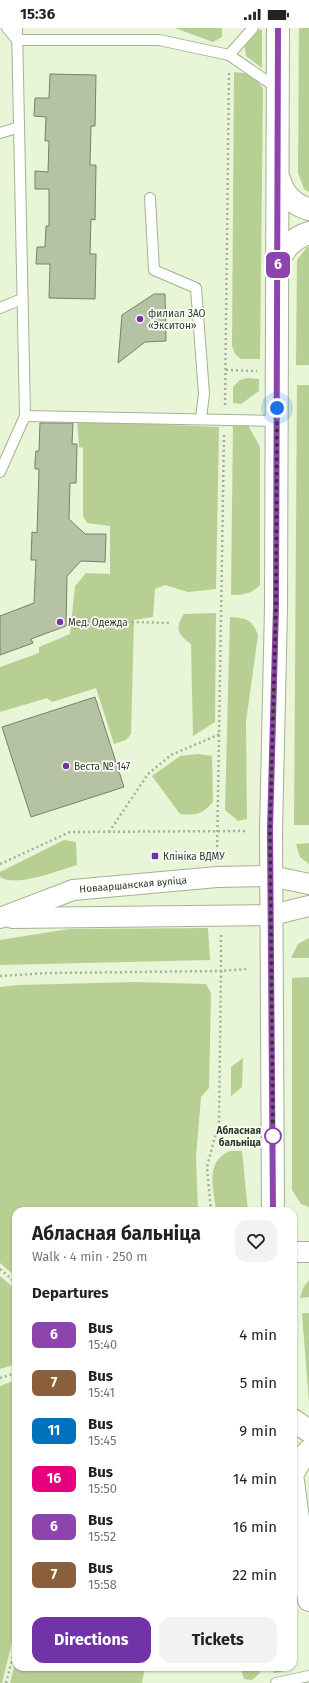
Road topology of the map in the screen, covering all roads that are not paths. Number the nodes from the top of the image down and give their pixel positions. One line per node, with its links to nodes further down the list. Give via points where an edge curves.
1 (7, 28): 5 (lane)
2 (16, 28): 5 (lane)
3 (253, 28): 6 (lane)
4 (278, 28): 7 (main road)
5 (17, 40): 6 (lane, via 159,40); 8 (lane)
6 (229, 55): 7 (lane)
7 (277, 88): 10 (main road)
8 (18, 127): 9 (lane); 15 (lane)
9 (0, 133)
10 (279, 179): 12 (main road, via 286,195 300,206); 14 (main road)
11 (150, 198): 18 (lane, via 154,270 196,288 204,394)
12 (309, 209)
13 (309, 233): 14 (main road, via 287,246)
14 (278, 263): 19 (main road)
15 (22, 299): 16 (lane); 17 (lane)
16 (0, 308)
17 (25, 416): 18 (lane); 20 (lane)
18 (201, 418): 19 (lane)
19 (277, 421): 21 (main road)
20 (0, 472)
21 (271, 876): 22 (street, Новааршанская вуліца); 24 (main road); 25 (street, Новааршанская вуліца, via 217,877 73,890)
22 (309, 884)
23 (309, 906): 24 (street, Новааршанская вуліца)
24 (272, 915): 25 (street, Новааршанская вуліца); 26 (main road)
25 (0, 918)
26 (274, 1207)
27 (297, 1252): 28 (street)
28 (309, 1252)
29 (297, 1423): 30 (main road)
30 (309, 1431)
31 (309, 1451): 32 (main road)
32 (297, 1466)
33 (297, 1511): 34 (main road)
34 (309, 1600)
35 (309, 1676): 36 (lane)
36 (276, 1683)

